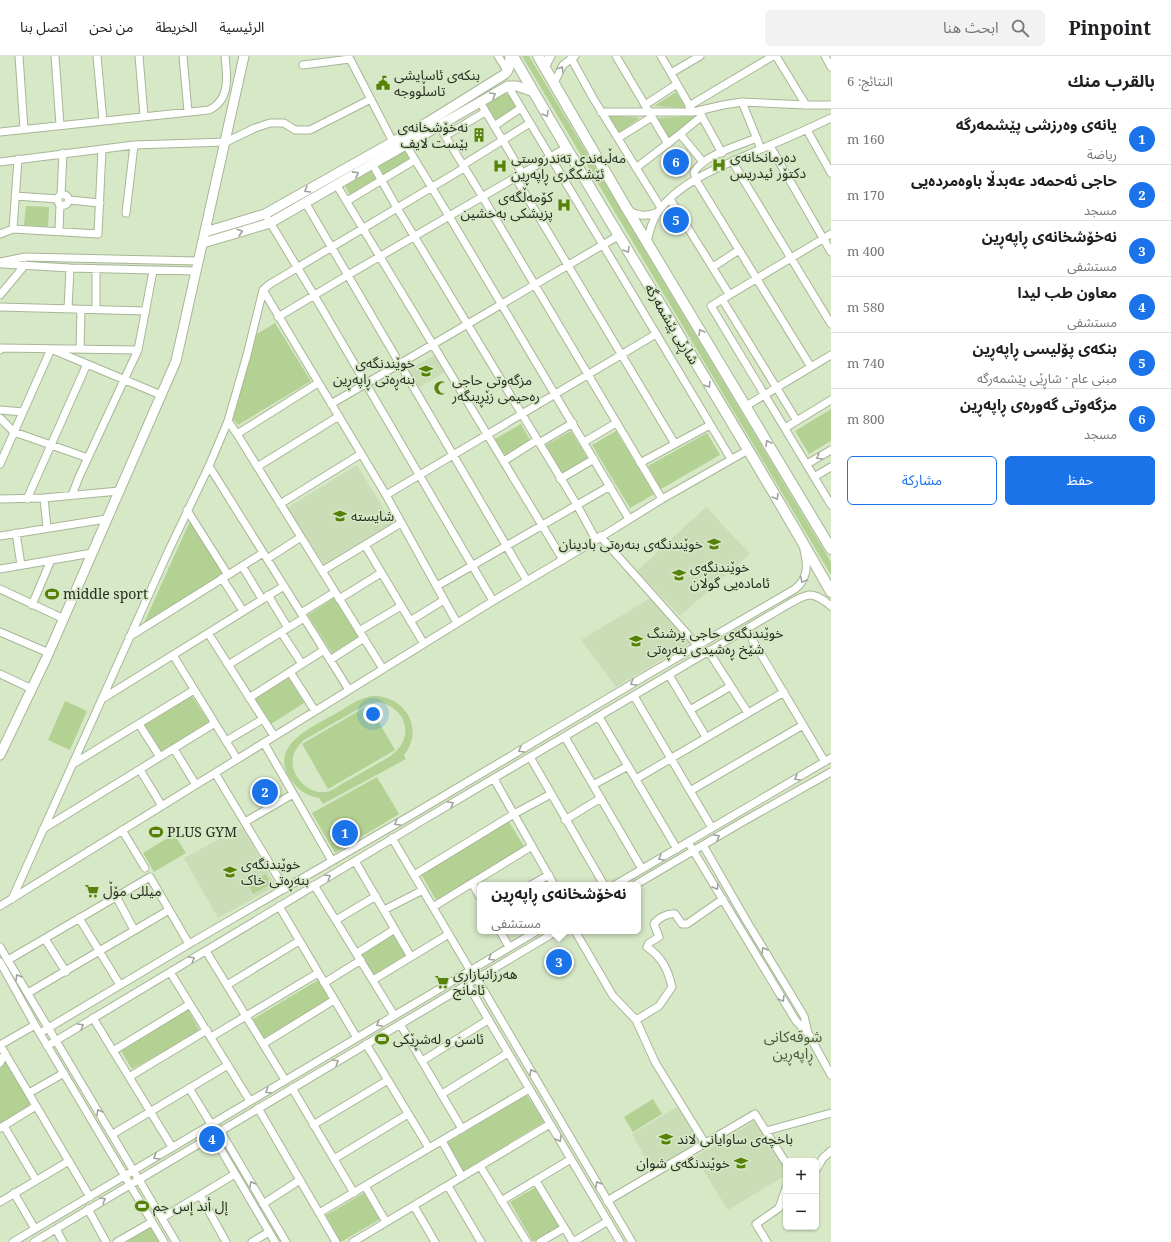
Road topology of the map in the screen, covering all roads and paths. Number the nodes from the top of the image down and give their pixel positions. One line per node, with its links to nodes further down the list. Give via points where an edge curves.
1 (19, 56): 48 (street)
2 (55, 56): 45 (street)
3 (97, 56): 43 (street)
4 (139, 56): 41 (street)
5 (183, 56): 37 (street)
6 (225, 56): 37 (street, via 227,86 220,102 209,110)
7 (244, 56): 56 (main road)
8 (498, 56): 23 (street)
9 (510, 56): 23 (main road)
10 (513, 56): 28 (highway, شاڕێی پێشمەرگە)
11 (538, 56): 21 (highway, شاڕێی پێشمەرگە)
12 (550, 56): 21 (main road)
13 (616, 56): 32 (street)
14 (661, 56): 24 (street)
15 (700, 56): 24 (street)
16 (773, 56): 36 (street)
17 (776, 56): 33 (street)
18 (825, 56): 22 (street)
19 (573, 57): 25 (street, one-way to 19, via 560,70); 39 (street)
20 (303, 65): 29 (street, via 350,59)
21 (544, 67): 25 (highway, شاڕێی پێشمەرگە)
22 (831, 67)
23 (508, 72): 57 (main road)
24 (671, 73): 26 (street)
25 (554, 83): 91 (highway, شاڕێی پێشمەرگە)
26 (677, 84): 32 (street); 36 (street)
27 (508, 86): 28 (main road, via 517,86); 30 (main road, one-way to 27); 35 (street)
28 (534, 92): 62 (highway, شاڕێی پێشمەرگە, one-way to 62)
29 (371, 99): 56 (street, via 310,130 294,130 284,124 270,123); 57 (street)
30 (480, 102): 38 (street); 46 (main road)
31 (742, 102): 33 (street); 36 (street); 54 (street)
32 (645, 105): 40 (street)
33 (806, 105): 34 (street)
34 (831, 105)
35 (521, 108): 44 (street); 47 (street)
36 (696, 111): 40 (street); 51 (street); 65 (street)
37 (188, 112): 41 (street)
38 (485, 112): 47 (street); 52 (street)
39 (602, 112): 40 (street); 53 (street)
40 (651, 115): 53 (street); 58 (street)
41 (144, 116): 43 (street)
42 (831, 118): 49 (street)
43 (103, 121): 45 (street)
44 (530, 123): 55 (street); 67 (street)
45 (60, 125): 48 (street)
46 (439, 126): 52 (street); 60 (main road)
47 (494, 126): 55 (street)
48 (24, 129): 50 (street)
49 (807, 130): 61 (street); 77 (street)
50 (0, 132)
51 (680, 134): 58 (street); 72 (street)
52 (444, 136): 74 (street)
53 (618, 138): 75 (street)
54 (757, 138): 64 (street); 65 (street)
55 (503, 140): 74 (street); 76 (street)
56 (226, 142): 59 (street); 100 (main road)
57 (393, 142): 94 (main road, one-way to 94)
58 (668, 144): 75 (street)
59 (134, 145): 63 (street); 93 (street)
60 (406, 145): 69 (street); 73 (main road)
61 (770, 146): 64 (street); 105 (street)
62 (566, 148): 67 (street); 104 (highway, شاڕێی پێشمەرگە)
63 (102, 149): 66 (street); 89 (street)
64 (761, 149): 70 (street)
65 (722, 152): 72 (street)
66 (63, 154): 68 (street); 85 (street)
67 (550, 157): 76 (street); 108 (street)
68 (18, 159): 71 (street); 83 (street)
69 (415, 160): 79 (street); 82 (street)
70 (732, 161): 80 (street); 113 (street)
71 (0, 162)
72 (704, 162): 80 (street, via 694,172)
73 (373, 164): 79 (street); 81 (main road, one-way to 73)
74 (464, 166): 82 (street); 84 (street)
75 (636, 168): 92 (street)
76 (522, 173): 78 (street)
77 (831, 173)
78 (515, 177): 84 (street); 117 (street)
79 (382, 180): 87 (street); 90 (street)
80 (696, 180): 86 (street); 110 (street)
81 (336, 184): 87 (street); 88 (main road)
82 (432, 187): 90 (street); 95 (street)
83 (15, 196): 85 (street); 97 (street)
84 (482, 196): 95 (street); 126 (street)
85 (60, 199): 89 (street, via 66,195 69,200); 99 (street)
86 (670, 200): 92 (street); 119 (street)
87 (347, 201): 98 (street)
88 (305, 202): 96 (main road); 109 (street)
89 (100, 203): 99 (street, via 98,234)
90 (397, 208): 98 (street); 103 (street)
91 (627, 209): 92 (street, via 642,216); 107 (highway, شاڕێی پێشمەرگە)
92 (659, 210): 107 (street, via 651,226)
93 (126, 213)
94 (265, 214): 96 (street); 100 (main road)
95 (449, 216): 103 (street); 132 (street)
96 (270, 223): 106 (main road, one-way to 96); 118 (street)
97 (13, 228): 99 (street); 101 (street)
98 (363, 228): 109 (street); 112 (street)
99 (59, 230)
100 (205, 232): 106 (main road)
101 (0, 234)
102 (831, 234): 105 (street)
103 (414, 236): 112 (street); 139 (street)
104 (618, 236): 108 (street); 183 (highway, شاڕێی پێشمەرگە, one-way to 183)
105 (823, 238): 111 (street); 113 (street)
106 (203, 243): 114 (main road)
107 (647, 243): 164 (highway, شاڕێی پێشمەرگە, one-way to 107)
108 (603, 245): 117 (street); 141 (street)
109 (331, 247): 118 (street); 124 (street)
110 (739, 250): 119 (street); 125 (street)
111 (831, 252)
112 (380, 256): 124 (street); 142 (street)
113 (790, 258): 125 (street); 140 (street)
114 (198, 261): 115 (street, via 25,256); 123 (main road)
115 (0, 263): 116 (street)
116 (25, 265): 120 (street); 129 (street)
117 (567, 265): 126 (street); 148 (street)
118 (297, 267): 127 (street); 130 (street)
119 (713, 267): 128 (street)
120 (70, 268): 121 (street); 134 (street)
121 (96, 269): 122 (street); 136 (street)
122 (153, 271): 123 (street); 137 (street)
123 (196, 271): 160 (main road, via 176,361)
124 (348, 275): 130 (street); 152 (street)
125 (756, 278): 128 (street); 153 (street)
126 (534, 284): 132 (street); 154 (street)
127 (262, 290): 138 (street); 170 (street)
128 (729, 294): 131 (street)
129 (0, 295)
130 (314, 295): 138 (street); 157 (street)
131 (722, 299): 147 (street); 150 (street, via 711,306)
132 (502, 304): 139 (street); 159 (street)
133 (0, 307): 134 (street)
134 (68, 309): 135 (street)
135 (81, 310): 136 (street); 145 (street)
136 (96, 310): 137 (street)
137 (146, 311): 146 (street)
138 (278, 317): 156 (street)
139 (467, 324): 142 (street); 167 (street)
140 (831, 324)
141 (656, 334): 148 (street); 174 (street)
142 (433, 344): 152 (street); 178 (street)
143 (0, 348): 144 (street)
144 (51, 349): 145 (street); 151 (street); 166 (street)
145 (80, 349): 146 (street)
146 (138, 350): 155 (street)
147 (754, 351): 150 (street); 158 (street)
148 (621, 354): 154 (street); 181 (street)
149 (831, 355): 153 (street)
150 (742, 358): 161 (street)
151 (87, 364): 155 (street); 182 (street)
152 (400, 364): 157 (street); 186 (street)
153 (811, 367): 158 (street)
154 (588, 374): 159 (street); 173 (street)
155 (123, 380): 160 (street); 187 (street)
156 (318, 383): 163 (street); 177 (street)
157 (366, 384): 163 (street); 197 (street)
158 (776, 388): 161 (street); 171 (street)
159 (555, 394): 167 (street); 172 (street)
160 (161, 395): 201 (main road)
161 (764, 395): 164 (street); 175 (street)
162 (831, 400): 171 (street)
163 (331, 404): 168 (street)
164 (746, 406): 224 (highway, شاڕێی پێشمەرگە, one-way to 164)
165 (0, 410): 166 (street)
166 (23, 412): 176 (street)
167 (522, 414): 178 (street); 179 (street)
168 (339, 416): 185 (street); 195 (street)
169 (0, 418): 176 (street)
170 (228, 421): 177 (street); 194 (street)
171 (797, 421): 175 (street)
172 (573, 423): 179 (street); 180 (street)
173 (616, 423): 180 (street); 191 (street)
174 (710, 425): 181 (street); 189 (street)
175 (785, 428): 193 (street)
176 (14, 432): 182 (street); 192 (street)
177 (237, 434): 195 (street)
178 (487, 434): 186 (street); 190 (street)
179 (538, 441): 190 (street); 199 (street)
180 (584, 442): 188 (street)
181 (675, 444): 191 (street)
182 (52, 446): 187 (street); 206 (street)
183 (748, 450): 189 (street); 221 (highway, شاڕێی پێشمەرگە, one-way to 221)
184 (831, 450): 193 (street, one-way to 193)
185 (361, 454): 203 (street); 208 (street)
186 (453, 455): 197 (street); 223 (street)
187 (88, 458): 202 (street)
188 (594, 459): 199 (street); 200 (street)
189 (731, 459): 207 (street)
190 (504, 461): 215 (street)
191 (640, 463): 207 (street)
192 (0, 464)
193 (806, 464): 198 (street)
194 (209, 466): 211 (street); 226 (street)
195 (257, 467): 208 (street)
196 (831, 467): 198 (street)
197 (419, 475): 203 (street); 231 (street)
198 (814, 477): 210 (street)
199 (560, 479): 209 (street)
200 (610, 486): 209 (street); 213 (street)
201 (119, 491): 202 (street); 212 (main road)
202 (72, 495): 204 (street)
203 (386, 495): 214 (street)
204 (44, 498): 206 (street); 216 (street)
205 (0, 499): 206 (street)
206 (27, 499)
207 (662, 499): 213 (street)
208 (280, 504): 219 (street)
209 (577, 505): 215 (street); 220 (street)
210 (831, 505)
211 (187, 510): 235 (street); 261 (street)
212 (106, 519): 216 (street); 225 (main road)
213 (630, 519): 220 (street)
214 (401, 523): 222 (street); 238 (street)
215 (542, 525): 223 (street); 228 (street)
216 (47, 528): 217 (street)
217 (16, 533): 218 (street); 229 (street)
218 (0, 536)
219 (301, 537): 226 (street); 233 (street)
220 (598, 538): 228 (street); 264 (street)
221 (803, 542): 240 (highway, شاڕێی پێشمەرگە); 247 (street, one-way to 247, via 806,565 804,580 795,589)
222 (365, 545): 233 (street); 234 (street)
223 (507, 546): 231 (street); 236 (street)
224 (831, 549)
225 (92, 553): 227 (street); 252 (main road)
226 (265, 556): 230 (street); 237 (street)
227 (51, 560): 229 (street); 245 (street)
228 (563, 560): 236 (street)
229 (20, 565): 232 (street)
230 (242, 566): 235 (street); 242 (street)
231 (472, 566): 238 (street); 244 (street)
232 (0, 569)
233 (322, 571): 241 (street)
234 (381, 573): 241 (street); 246 (street)
235 (225, 577): 249 (street); 261 (street)
236 (527, 581): 244 (street)
237 (284, 586): 242 (street); 251 (street)
238 (437, 586): 243 (street)
239 (0, 589): 245 (street)
240 (831, 592)
241 (337, 596): 251 (street); 257 (street)
242 (265, 597): 249 (street); 255 (street)
243 (444, 600): 253 (street); 254 (street)
244 (492, 601): 254 (street)
245 (32, 605): 252 (street)
246 (401, 606): 253 (street); 257 (street)
247 (765, 606): 250 (street); 264 (street)
248 (831, 606): 250 (street, via 819,598 808,596)
249 (243, 611): 260 (street)
250 (770, 615): 256 (street)
251 (302, 616): 255 (street); 265 (street)
252 (64, 619): 267 (main road)
253 (410, 621): 263 (street)
254 (457, 624): 263 (street)
255 (288, 628): 259 (street)
256 (746, 629): 266 (street); 282 (street)
257 (359, 631): 262 (street)
258 (0, 632): 267 (street)
259 (281, 632): 270 (street); 271 (street)
260 (208, 633): 268 (street); 271 (street)
261 (129, 637): 285 (street)
262 (364, 638): 269 (street); 272 (street)
263 (424, 644): 272 (street)
264 (698, 646): 275 (street)
265 (324, 650): 269 (street); 270 (street)
266 (708, 652): 276 (street); 278 (street)
267 (49, 653): 279 (main road)
268 (173, 655): 280 (street); 285 (street)
269 (330, 660): 281 (street)
270 (302, 664): 273 (street)
271 (228, 665): 284 (street)
272 (383, 669): 281 (street)
273 (290, 672): 284 (street); 287 (street)
274 (0, 674): 279 (street)
275 (647, 675): 277 (street); 295 (street, one-way to 295)
276 (669, 675): 277 (street); 286 (street)
277 (653, 684): 283 (street)
278 (731, 686): 286 (street); 288 (street)
279 (32, 689): 302 (main road)
280 (194, 690): 291 (street); 292 (street)
281 (349, 690): 287 (street)
282 (784, 692): 288 (street); 293 (street)
283 (634, 696): 289 (street); 306 (street)
284 (249, 698): 290 (street)
285 (102, 699): 308 (street)
286 (690, 710): 297 (street)
287 (315, 711): 294 (street)
288 (748, 713): 297 (street)
289 (599, 717): 296 (street); 309 (street)
290 (263, 718): 294 (street); 298 (street)
291 (215, 723): 298 (street); 301 (street)
292 (139, 724): 303 (street); 308 (street)
293 (803, 725): 307 (street); 317 (street)
294 (274, 736): 299 (street)
295 (543, 737): 300 (street); 324 (street, one-way to 324)
296 (565, 737): 300 (street); 316 (street)
297 (706, 737): 306 (street)
298 (226, 741): 305 (street)
299 (264, 743): 305 (street); 318 (street)
300 (549, 746): 304 (street)
301 (174, 749): 303 (street); 315 (street)
302 (0, 755)
303 (160, 757): 310 (street)
304 (530, 757): 313 (street); 319 (street)
305 (237, 759): 312 (street)
306 (671, 759): 314 (street); 317 (street)
307 (828, 760): 321 (street, one-way to 321)
308 (73, 764): 330 (street)
309 (628, 766): 314 (street); 316 (street)
310 (140, 770): 322 (street); 330 (street)
311 (831, 772): 323 (street)
312 (216, 773): 315 (street); 327 (street)
313 (494, 779): 325 (street); 328 (street, one-way to 313)
314 (636, 779): 336 (street)
315 (196, 785): 322 (street)
316 (593, 785): 320 (street)
317 (690, 791): 329 (street)
318 (293, 794): 327 (street); 338 (street)
319 (551, 794): 325 (street); 326 (street)
320 (601, 798): 326 (street); 341 (street)
321 (754, 802): 323 (street); 329 (street)
322 (162, 806): 331 (street)
323 (760, 812): 334 (street, one-way to 323)
324 (415, 813): 328 (street); 338 (street, one-way to 338)
325 (514, 814): 335 (street); 342 (street)
326 (565, 820): 346 (street)
327 (245, 822): 351 (street)
328 (420, 822): 332 (street)
329 (712, 828): 333 (street)
330 (43, 829): 356 (street)
331 (122, 830): 340 (street); 356 (street)
332 (392, 838): 339 (street); 342 (street)
333 (688, 842): 336 (street); 337 (street)
334 (702, 845): 337 (street); 367 (street)
335 (532, 846): 343 (street); 349 (street)
336 (677, 849): 341 (street, one-way to 341)
337 (694, 850): 348 (street); 357 (street, one-way to 357)
338 (332, 861): 351 (street)
339 (355, 861): 350 (street, one-way to 339); 355 (street)
340 (145, 868)
341 (642, 869): 347 (street)
342 (414, 875): 352 (street)
343 (549, 875): 344 (street); 345 (street)
344 (536, 882)
345 (552, 882)
346 (602, 882)
347 (620, 882)
348 (640, 882)
349 (472, 883): 353 (street); 361 (street)
350 (314, 885): 360 (street); 366 (street)
351 (285, 889): 358 (street)
352 (423, 890): 361 (street); 363 (street)
353 (477, 892)
354 (116, 896): 362 (street, via 150,877); 365 (street); 370 (street)
355 (376, 896): 363 (street); 366 (street)
356 (12, 899): 359 (street)
357 (723, 899): 368 (street); 405 (street, via 687,924 682,924 670,913 654,924 659,937 646,947 663,963 672,988 659,1006)
358 (260, 903): 364 (street); 378 (street)
359 (0, 906)
360 (278, 906): 364 (street); 377 (street)
361 (433, 907): 371 (street)
362 (169, 910): 370 (street); 378 (street)
363 (384, 910): 369 (street)
364 (266, 913): 382 (street)
365 (79, 918): 376 (street); 381 (street)
366 (336, 920): 383 (street)
367 (746, 920): 368 (street); 411 (street, one-way to 367, via 804,1016)
368 (737, 925): 411 (street, one-way to 411, via 796,1021)
369 (395, 929): 383 (street); 384 (street)
370 (134, 930): 381 (street)
371 (449, 934): 384 (street); 388 (street)
372 (502, 934): 380 (street)
373 (532, 934): 380 (street)
374 (552, 934): 393 (street)
375 (577, 934): 405 (street, via 613,996)
376 (45, 939): 385 (street); 389 (street)
377 (299, 940): 391 (street); 397 (street)
378 (189, 944): 395 (street)
379 (0, 947): 385 (street)
380 (509, 947): 388 (street, one-way to 388)
381 (100, 951): 389 (street); 395 (street)
382 (206, 951): 390 (street, one-way to 382); 397 (street)
383 (357, 953): 386 (street)
384 (411, 957): 392 (street)
385 (8, 960): 398 (street, one-way to 385)
386 (361, 960): 392 (street); 394 (street)
387 (0, 962): 407 (street)
388 (470, 970): 401 (street)
389 (66, 972): 398 (street)
390 (170, 972): 400 (street); 403 (street)
391 (318, 973): 394 (street); 402 (street)
392 (373, 980): 401 (street)
393 (477, 980): 396 (street); 440 (street, one-way to 393)
394 (324, 983): 399 (street)
395 (120, 985): 408 (street)
396 (468, 985): 404 (street); 406 (street)
397 (227, 986): 402 (street)
398 (28, 993): 408 (street)
399 (334, 1000): 413 (street); 415 (street)
400 (190, 1004): 409 (street); 419 (street)
401 (394, 1016): 413 (street, one-way to 413)
402 (247, 1017): 412 (street); 415 (street)
403 (94, 1018): 414 (street, one-way to 403); 419 (street)
404 (488, 1020): 421 (street); 422 (street)
405 (636, 1020): 455 (street, via 655,1062)
406 (400, 1024): 416 (street); 422 (street)
407 (35, 1025): 410 (street); 417 (street)
408 (49, 1028): 410 (street); 414 (street)
409 (207, 1030): 412 (street); 429 (street)
410 (40, 1033): 418 (street)
411 (808, 1033): 427 (street)
412 (211, 1037): 424 (street)
413 (357, 1038): 425 (street)
414 (56, 1040): 418 (street); 452 (street, one-way to 414)
415 (263, 1044): 430 (street)
416 (366, 1044): 428 (street, one-way to 416); 431 (street)
417 (0, 1045): 420 (street)
418 (47, 1046): 426 (street)
419 (113, 1051): 429 (street)
420 (5, 1053): 423 (street); 435 (street)
421 (508, 1053): 434 (street); 436 (street)
422 (422, 1061): 436 (street)
423 (0, 1063)
424 (228, 1065): 432 (street); 437 (street)
425 (307, 1067): 428 (street); 430 (street)
426 (64, 1073): 435 (street); 467 (street)
427 (831, 1075)
428 (313, 1076): 433 (street)
429 (129, 1077): 441 (street)
430 (285, 1080): 437 (street, one-way to 437)
431 (388, 1080): 444 (street); 447 (street)
432 (189, 1088): 441 (street); 445 (street)
433 (292, 1088): 439 (street); 447 (street)
434 (529, 1089): 443 (street); 449 (street)
435 (29, 1093): 438 (street)
436 (442, 1094): 449 (street)
437 (250, 1101): 445 (street)
438 (36, 1106): 448 (street); 462 (street)
439 (258, 1108): 451 (street); 471 (street)
440 (553, 1108): 443 (street); 482 (street, one-way to 440)
441 (150, 1112): 452 (street); 456 (street)
442 (831, 1112): 450 (street)
443 (544, 1113): 446 (street)
444 (408, 1114): 457 (street); 460 (street)
445 (211, 1124): 456 (street)
446 (550, 1124): 461 (street, one-way to 461); 464 (street)
447 (313, 1125): 460 (street)
448 (2, 1127): 469 (street)
449 (462, 1129): 454 (street)
450 (766, 1131): 455 (street, via 755,1114); 459 (street)
451 (221, 1132): 453 (street); 484 (street, one-way to 451)
452 (113, 1134): 465 (street)
453 (213, 1136): 466 (street); 470 (street)
454 (442, 1141): 457 (street); 468 (street)
455 (705, 1143): 482 (street)
456 (172, 1148): 465 (street, one-way to 465)
457 (429, 1148): 474 (street)
458 (831, 1151): 463 (street)
459 (783, 1158)
460 (334, 1159): 477 (street)
461 (571, 1159): 472 (street); 491 (street)
462 (69, 1161): 469 (street); 480 (street)
463 (819, 1165)
464 (480, 1166): 468 (street); 481 (street)
465 (134, 1171): 467 (street); 470 (street)
466 (235, 1174): 479 (street); 497 (street)
467 (125, 1176): 473 (street); 480 (street)
468 (462, 1177): 475 (street)
469 (36, 1180): 476 (street)
470 (139, 1180): 473 (street); 490 (street)
471 (300, 1180): 484 (street); 489 (street)
472 (536, 1181): 481 (street); 494 (street)
473 (130, 1185): 488 (street, one-way to 473); 492 (street)
474 (365, 1186): 477 (street); 493 (street)
475 (448, 1186): 486 (street); 512 (street)
476 (14, 1193): 483 (street); 495 (street)
477 (354, 1193): 489 (street)
478 (784, 1194): 487 (street)
479 (200, 1195): 490 (street); 505 (street)
480 (90, 1197): 495 (street)
481 (502, 1201): 513 (street)
482 (607, 1201): 517 (street)
483 (0, 1202)
484 (263, 1204): 508 (street)
485 (783, 1205): 487 (street)
486 (414, 1206): 493 (street); 511 (street)
487 (779, 1208): 518 (street, via 756,1224)
488 (88, 1209): 496 (street); 501 (street)
489 (319, 1213): 509 (street)
490 (162, 1218): 504 (street)
491 (608, 1221): 515 (street); 516 (street)
492 (152, 1222): 502 (street); 503 (street)
493 (386, 1222): 510 (street)
494 (564, 1228): 514 (street); 515 (street)
495 (35, 1229): 498 (street)
496 (56, 1229): 499 (street); 500 (street)
497 (269, 1232): 506 (street); 507 (street)
498 (13, 1242)
499 (34, 1242)
500 (64, 1242)
501 (106, 1242)
502 (117, 1242)
503 (164, 1242)
504 (176, 1242)
505 (226, 1242)
506 (252, 1242)
507 (275, 1242)
508 (286, 1242)
509 (336, 1242)
510 (353, 1242)
511 (434, 1242)
512 (481, 1242)
513 (527, 1242)
514 (540, 1242)
515 (573, 1242)
516 (620, 1242)
517 (632, 1242)
518 (767, 1242)

